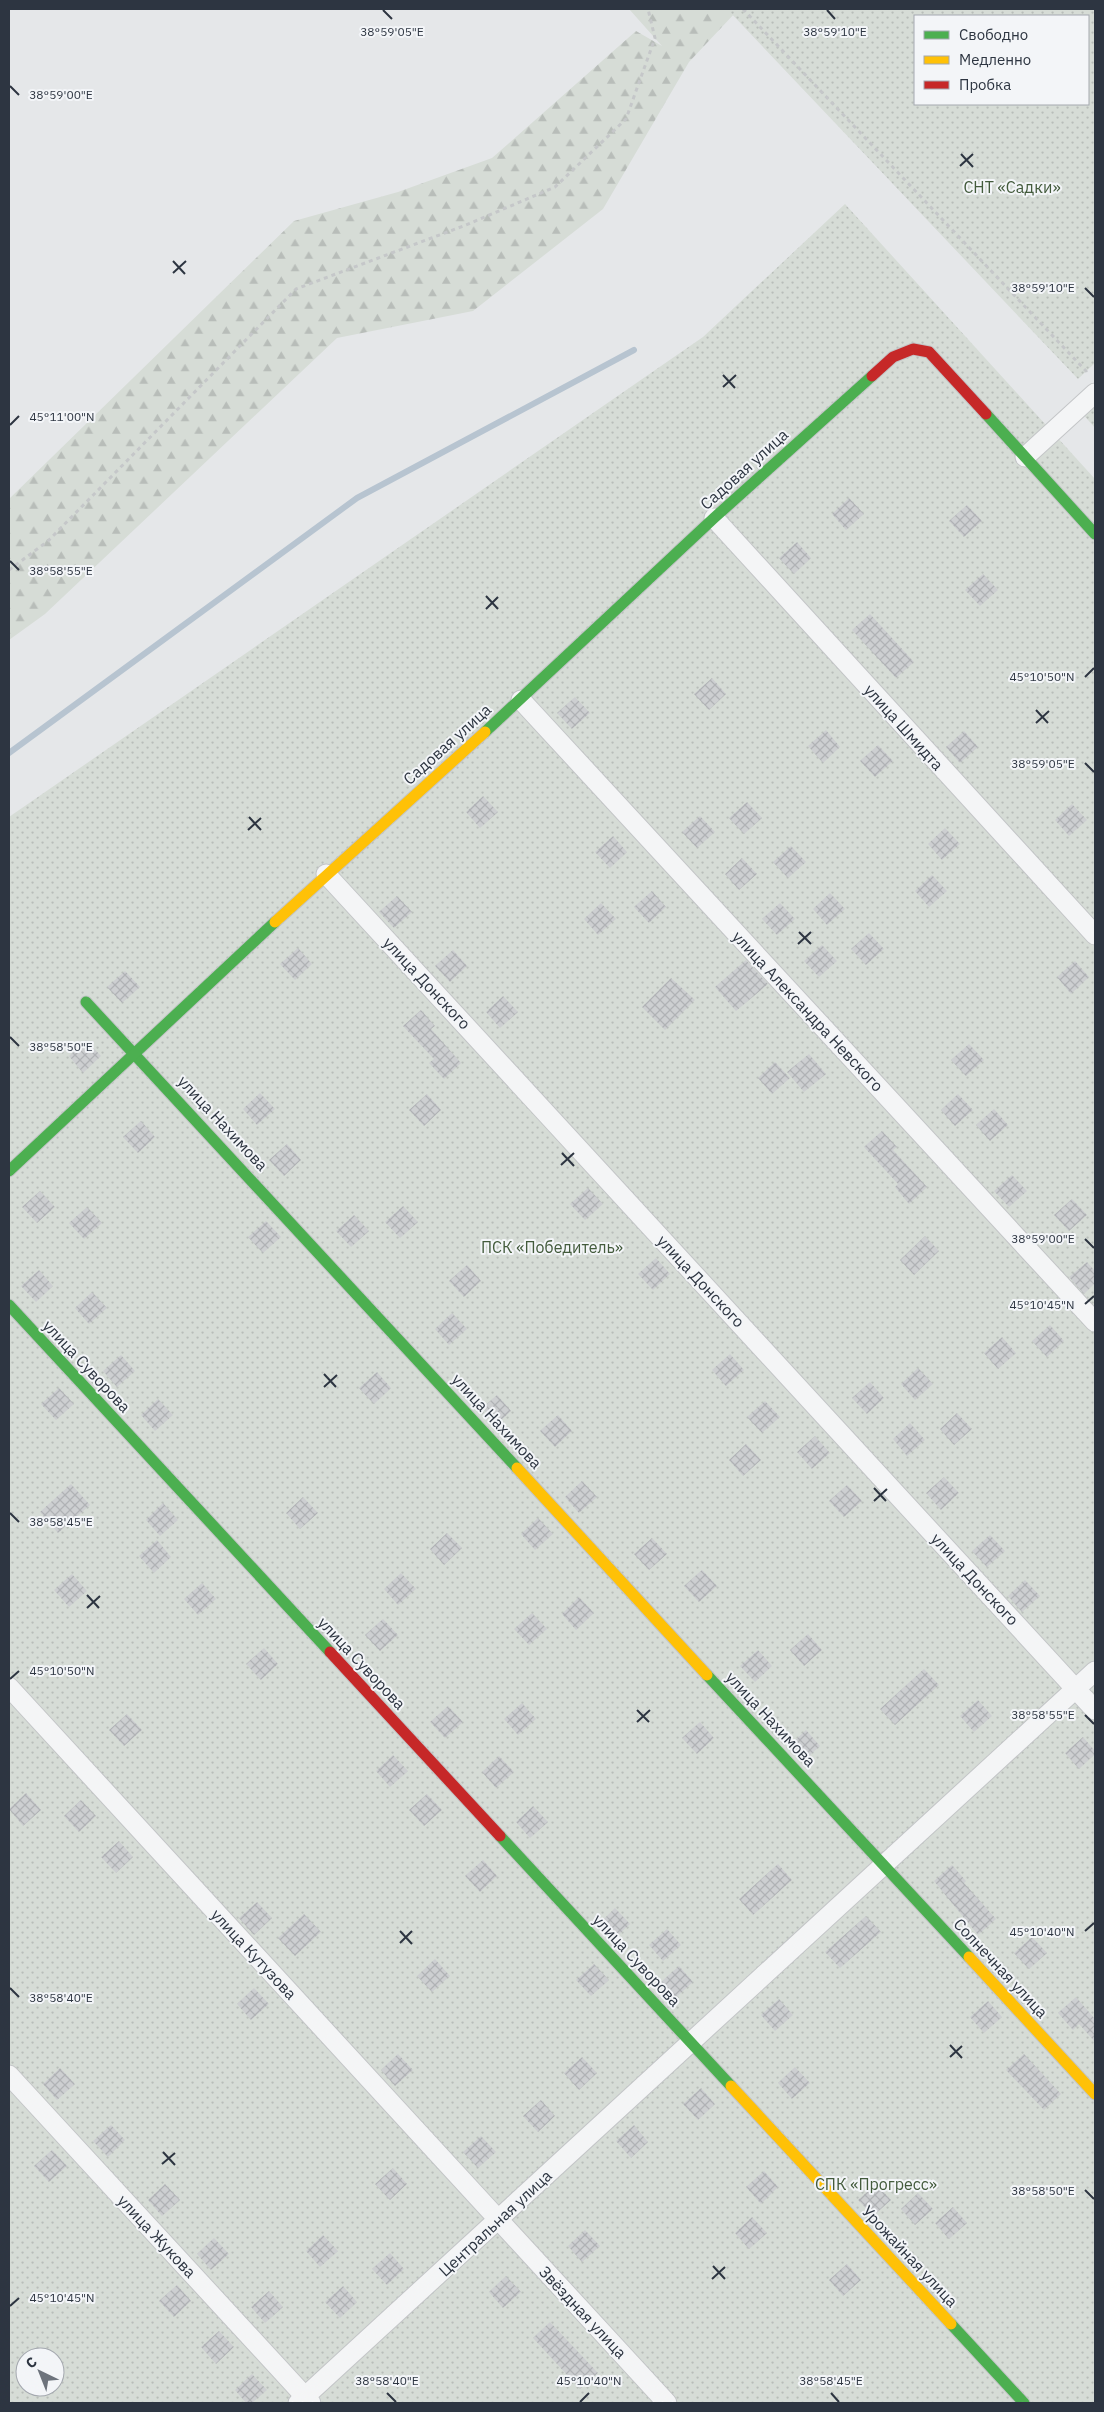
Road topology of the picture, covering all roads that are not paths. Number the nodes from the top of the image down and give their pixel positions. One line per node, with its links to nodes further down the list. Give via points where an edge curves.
1 (1094, 394): 2 (street)
2 (1025, 457): 3 (street, Садовая улица, via 929,352 913,350 892,357); 4 (street)
3 (714, 518): 5 (street, Садовая улица); 7 (street, улица Шмидта)
4 (1095, 534)
5 (521, 700): 6 (street, Садовая улица); 12 (street, улица Александра Невского)
6 (326, 874): 9 (street, Садовая улица); 15 (street, улица Донского)
7 (1095, 935)
8 (86, 1002): 9 (street, улица Нахимова)
9 (135, 1052): 10 (street, Садовая улица); 17 (street, улица Нахимова)
10 (9, 1171)
11 (9, 1306): 18 (street, улица Суворова)
12 (1095, 1322)
13 (1095, 1670): 15 (street, Центральная улица)
14 (9, 1687): 21 (street, улица Кутузова)
15 (1076, 1688): 16 (street, улица Донского); 17 (street, Центральная улица)
16 (1095, 1710)
17 (883, 1864): 18 (street, Центральная улица); 20 (street, Солнечная улица)
18 (691, 2042): 21 (street, Центральная улица); 24 (street, Урожайная улица)
19 (9, 2075): 22 (street, улица Жукова)
20 (1095, 2094)
21 (499, 2220): 22 (street, Центральная улица); 23 (street, Звёздная улица)
22 (305, 2401)
23 (667, 2403)
24 (1024, 2403)

